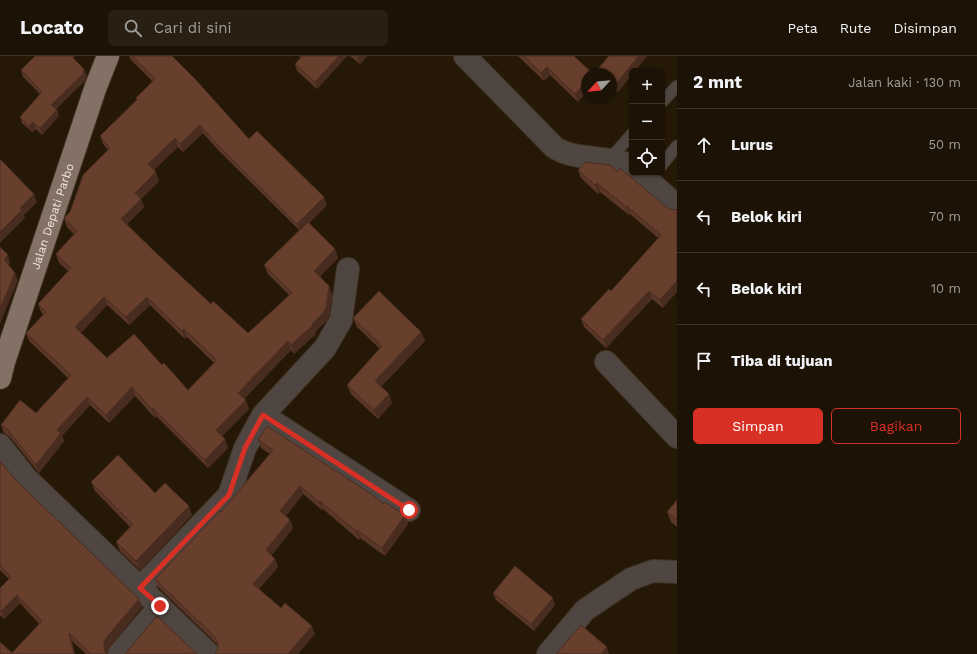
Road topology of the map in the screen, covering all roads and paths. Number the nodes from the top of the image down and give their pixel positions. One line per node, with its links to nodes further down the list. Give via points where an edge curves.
1 (108, 56): 14 (main road, Jalan Depati Parbo)
2 (465, 56): 8 (street, via 554,147 570,154)
3 (677, 86): 4 (lane)
4 (665, 99)
5 (629, 137): 8 (lane)
6 (677, 146): 7 (lane)
7 (665, 159)
8 (609, 160): 9 (street)
9 (629, 166)
10 (654, 176): 11 (street)
11 (677, 206)
12 (348, 269): 15 (street, via 341,320 325,348)
13 (606, 362): 16 (street)
14 (0, 378)
15 (263, 415): 18 (street); 20 (street, via 245,448 229,495)
16 (677, 437)
17 (0, 445): 20 (street, via 27,479)
18 (409, 510)
19 (677, 572): 24 (street, via 653,570 631,579 585,610)
20 (140, 588): 21 (street)
21 (160, 606): 22 (street); 23 (street)
22 (119, 654)
23 (209, 654)
24 (548, 654)

